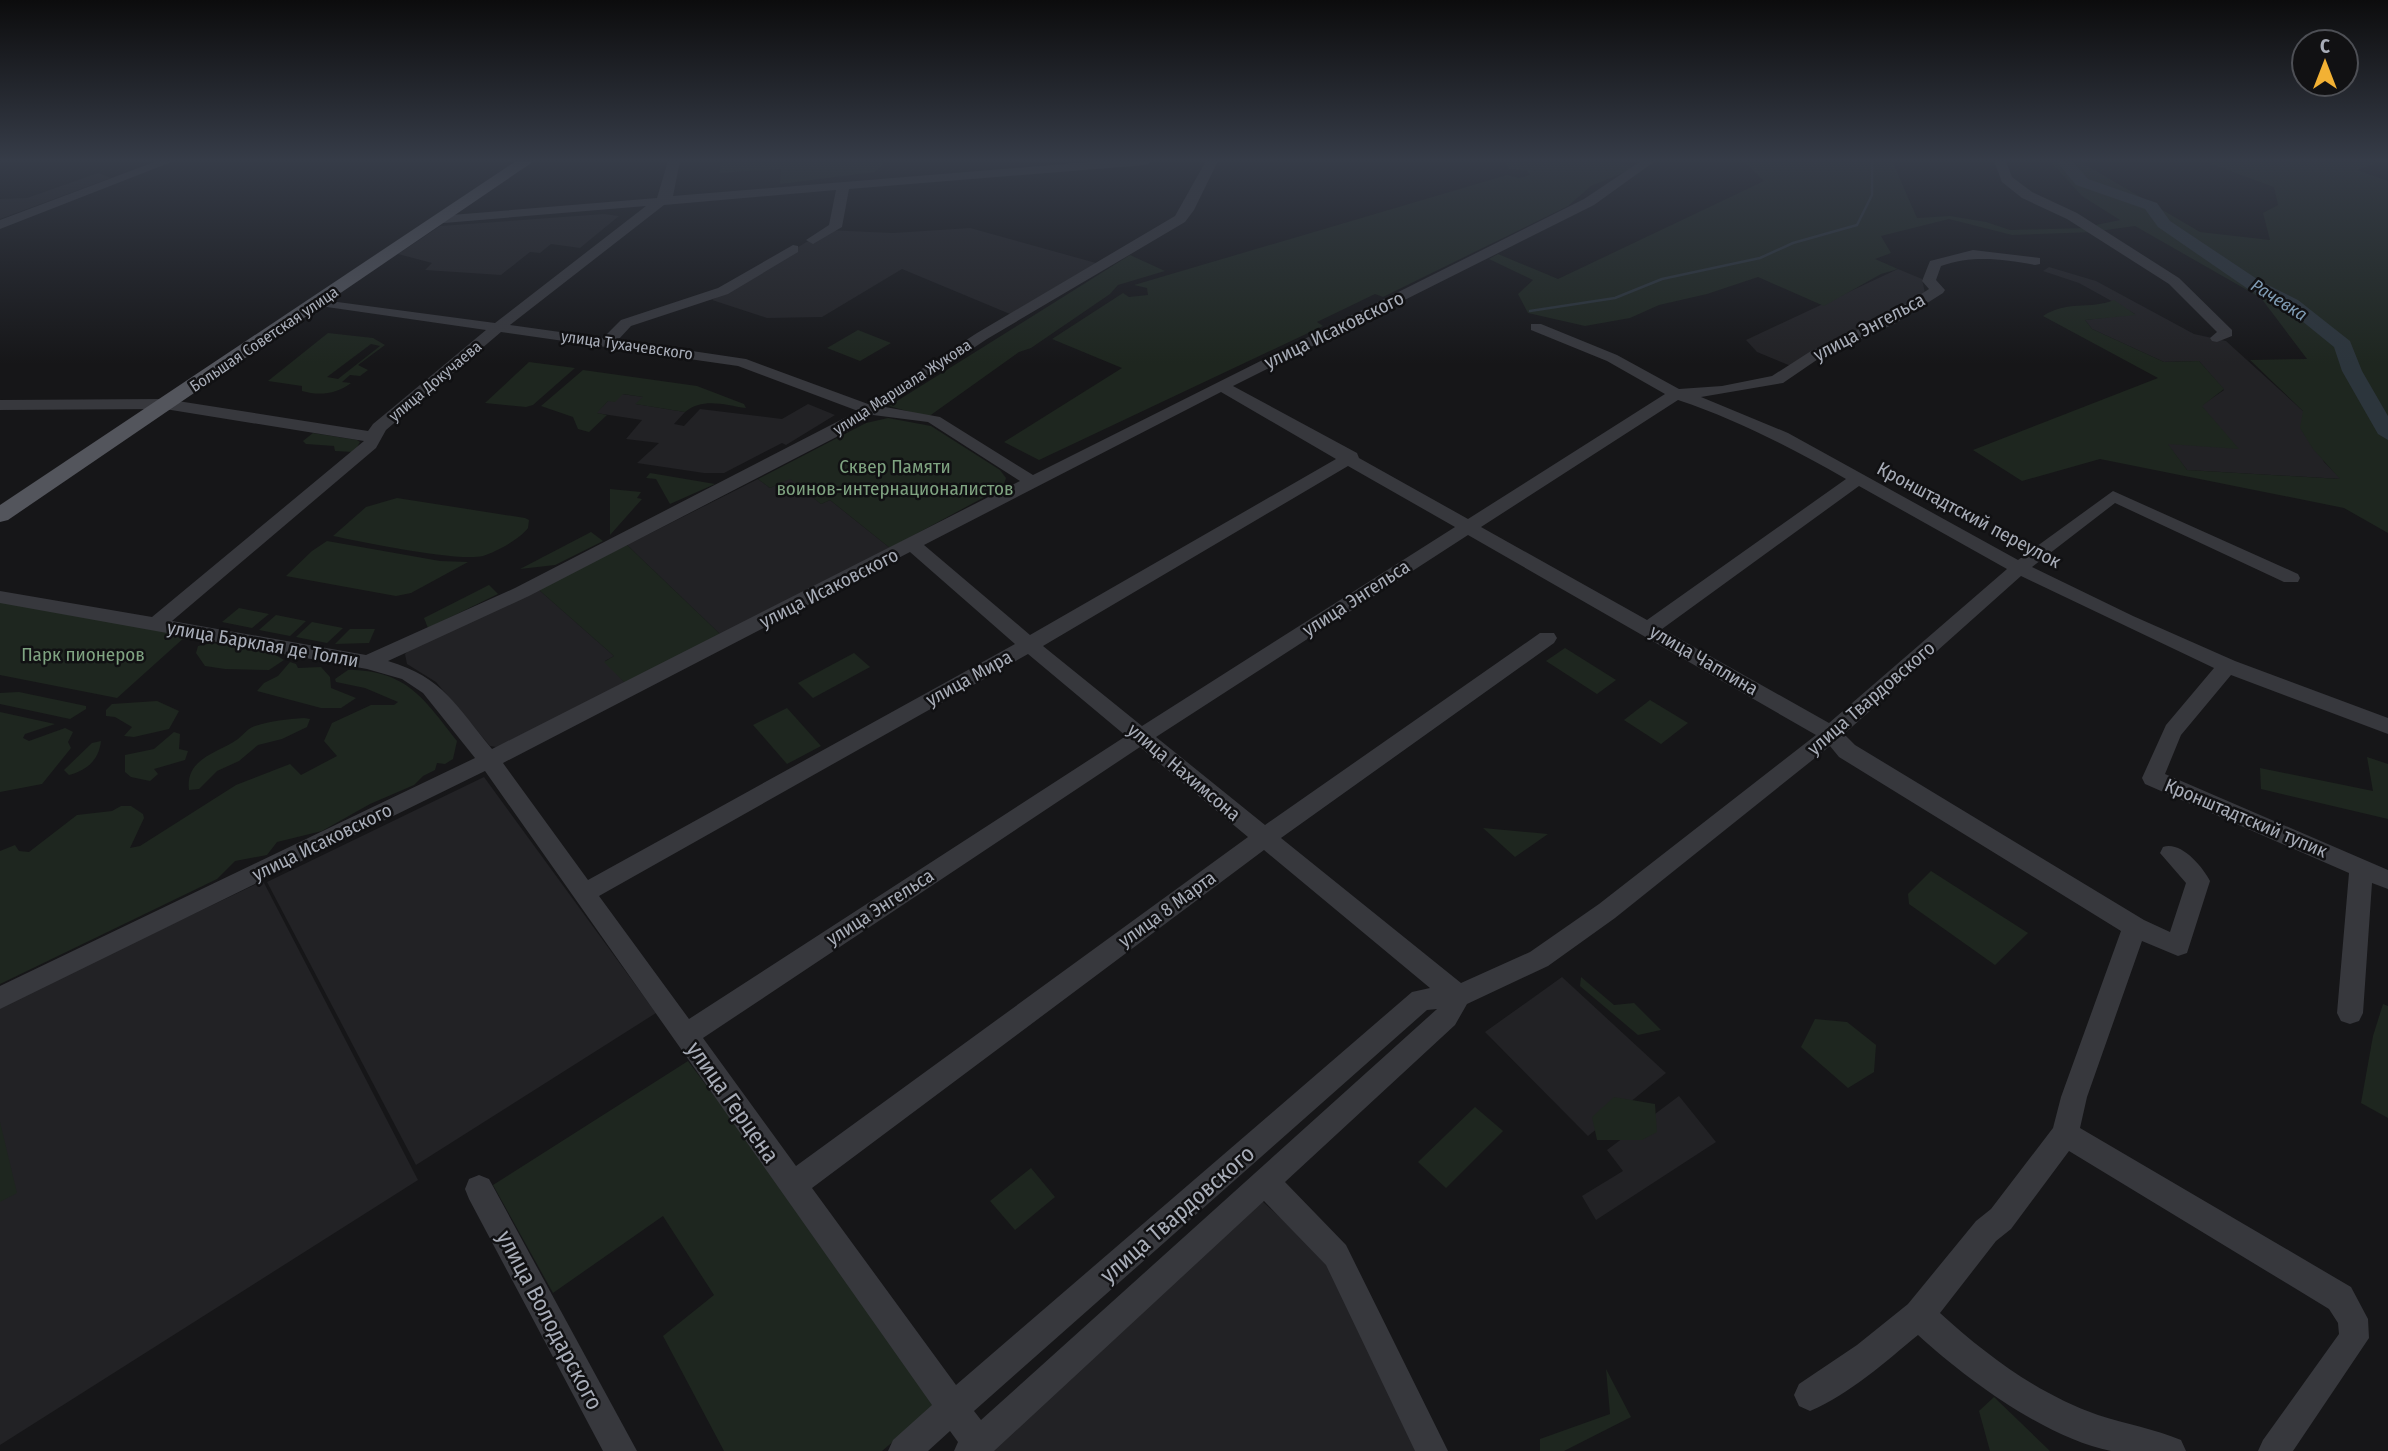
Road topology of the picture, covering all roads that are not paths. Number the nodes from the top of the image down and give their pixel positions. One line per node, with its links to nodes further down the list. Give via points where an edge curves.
1 (429, 229): 10 (main road, Большая Советская улица)
2 (623, 229): 11 (street, улица Докучаева)
3 (832, 229): 7 (street)
4 (1163, 229): 19 (street, улица Маршала Жукова, via 1014,316)
5 (1536, 229): 15 (street, улица Исаковского)
6 (2093, 229): 13 (street, via 2174,281 2227,333)
7 (813, 240)
8 (793, 249): 14 (street, via 723,291 626,323)
9 (2035, 261): 16 (street, улица Энгельса, via 1960,253 1935,264 1929,281 1938,290 1889,321 1816,354 1777,380)
10 (320, 302): 11 (street, улица Тухачевского); 17 (main road, Большая Советская улица)
11 (499, 327): 14 (street, улица Тухачевского); 20 (street, улица Докучаева)
12 (1536, 327): 16 (street, Кронштадтский переулок, via 1612,358)
13 (2217, 338)
14 (607, 342): 19 (street, улица Тухачевского, via 753,365)
15 (1221, 386): 21 (street, улица Чаплина); 23 (street, улица Исаковского)
16 (1676, 394): 22 (street, Кронштадтский переулок, via 1782,436); 25 (street, улица Энгельса)
17 (165, 404): 18 (street); 20 (street); 24 (main road, Большая Советская улица)
18 (0, 405)
19 (870, 410): 23 (street, улица Тухачевского, via 930,419); 34 (street, улица Маршала Жукова, via 738,483 522,592)
20 (376, 432): 30 (street, улица Докучаева, via 370,444)
21 (1351, 457): 25 (street, улица Чаплина); 33 (street, улица Мира)
22 (1857, 479): 27 (street, Кронштадтский переулок); 31 (street)
23 (1033, 482): 26 (street, улица Исаковского)
24 (0, 515)
25 (1469, 525): 31 (street, улица Чаплина); 38 (street, улица Энгельса)
26 (913, 545): 33 (street, улица Нахимсона); 39 (street, улица Исаковского)
27 (2020, 568): 28 (street, улица Твардовского, via 2113,496); 35 (street, Кронштадтский переулок); 37 (street, улица Твардовского)
28 (2291, 578)
29 (0, 597): 30 (street, улица Барклая де Толли)
30 (155, 625): 34 (street, улица Барклая де Толли)
31 (1648, 629): 37 (street, улица Чаплина)
32 (1547, 638): 40 (street, улица 8 Марта)
33 (1029, 645): 38 (street, улица Нахимсона); 44 (street, улица Мира)
34 (368, 662): 39 (street, улица Барклая де Толли, via 409,674 430,688)
35 (2228, 666): 36 (street, Кронштадтский переулок); 42 (street, Кронштадтский тупик, via 2177,722 2159,751 2153,778)
36 (2388, 726)
37 (1831, 734): 45 (street, улица Чаплина, via 1847,751); 46 (street, улица Твардовского, via 1539,959)
38 (1141, 736): 40 (street, улица Нахимсона); 49 (street, улица Энгельса)
39 (489, 761): 44 (street, улица Герцена); 47 (street, улица Исаковского)
40 (1264, 838): 46 (street, улица Нахимсона); 52 (street, улица 8 Марта)
41 (2171, 853): 45 (street, улица Чаплина, via 2198,881 2178,946)
42 (2361, 868): 43 (street, Кронштадтский тупик); 48 (street)
43 (2388, 880)
44 (584, 893): 49 (street, улица Герцена)
45 (2135, 927): 50 (street)
46 (1458, 996): 51 (street, улица Твардовского, via 1446,1017); 56 (street, улица Твардовского, via 1421,1000)
47 (0, 998)
48 (2350, 1013)
49 (687, 1035): 52 (street, улица Герцена)
50 (2065, 1134): 54 (street, via 2001,1219 1986,1231); 62 (street, via 2340,1298 2353,1319 2354,1338)
51 (1265, 1182): 57 (street, улица Твардовского); 60 (street, via 1336,1255)
52 (792, 1186): 56 (street, улица Герцена)
53 (480, 1189): 58 (street, улица Володарского)
54 (1919, 1315): 55 (street); 61 (street, via 2006,1388 2063,1418)
55 (1810, 1395)
56 (955, 1407): 57 (street, улица Герцена); 59 (street, улица Твардовского)
57 (974, 1447)
58 (621, 1451)
59 (904, 1451)
60 (1432, 1451)
61 (2169, 1451)
62 (2274, 1451)

